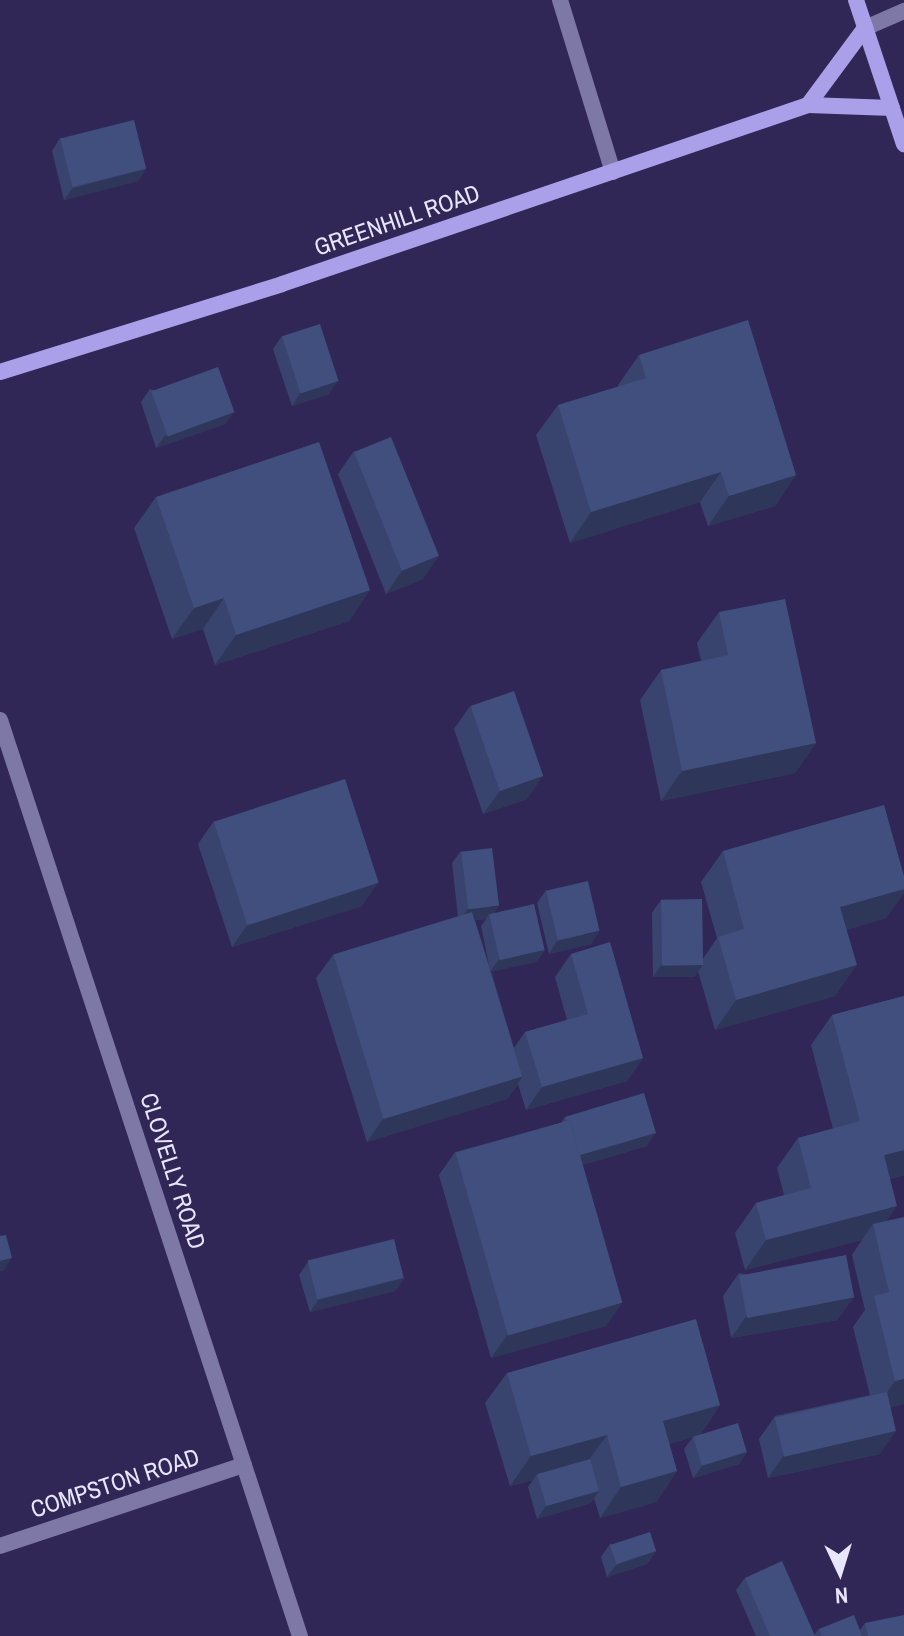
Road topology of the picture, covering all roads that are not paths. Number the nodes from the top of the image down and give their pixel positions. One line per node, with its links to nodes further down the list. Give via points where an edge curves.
1 (560, 0): 8 (street)
2 (856, 0): 4 (street)
3 (904, 11): 4 (street)
4 (865, 28): 5 (street); 6 (street)
5 (808, 105): 6 (street, GREENHILL ROAD); 8 (street, GREENHILL ROAD)
6 (898, 106): 7 (street)
7 (904, 144)
8 (613, 172): 9 (street, GREENHILL ROAD)
9 (0, 372)
10 (0, 720): 11 (street, CLOVELLY ROAD)
11 (244, 1465): 12 (street, COMPSTON ROAD); 13 (street, CLOVELLY ROAD)
12 (0, 1546)
13 (300, 1636)

